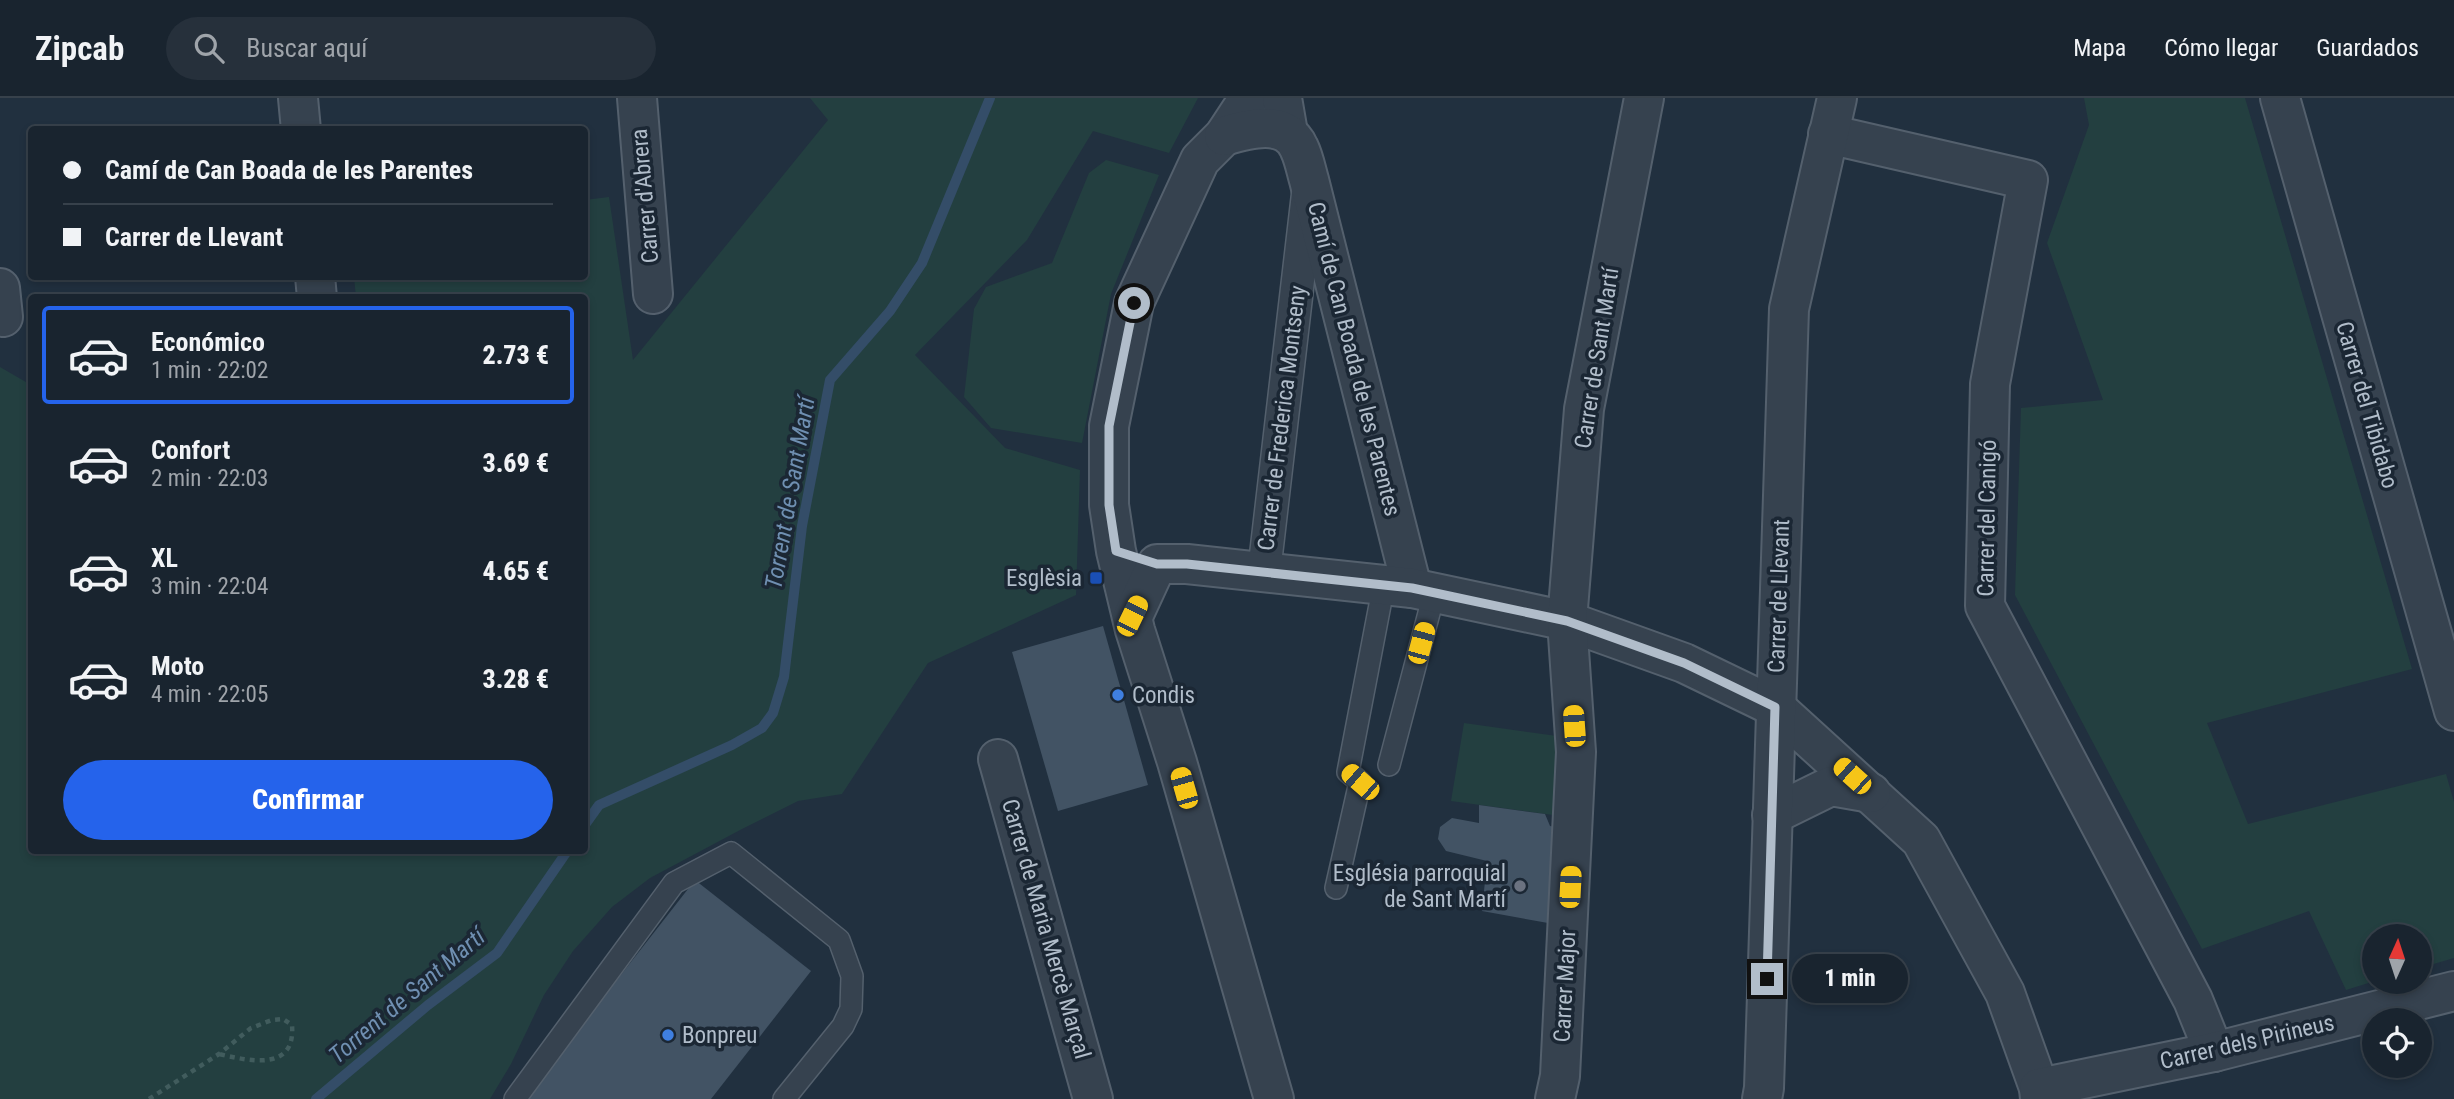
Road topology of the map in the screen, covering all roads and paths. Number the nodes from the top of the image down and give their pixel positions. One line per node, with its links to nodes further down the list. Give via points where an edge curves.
1 (298, 98): 8 (street)
2 (637, 98): 11 (street, Carrer d'Abrera)
3 (1249, 98): 9 (street)
4 (1644, 98): 17 (street, Carrer de Sant Martí, via 1584,409)
5 (2280, 98): 19 (street, Carrer del Tibidabo)
6 (1285, 116): 9 (street, Camí de Can Boada de les Parentes); 10 (street, Camí de Can Boada de les Parentes)
7 (1833, 116): 18 (street, Carrer de Llevant, via 1789,309); 26 (street, Carrer del Canigó, via 2028,180 1990,384 1985,606 2193,1000)
8 (301, 126)
9 (1224, 136): 12 (street, via 1200,160 1134,303 1109,426 1109,505)
10 (1309, 180): 14 (street, Carrer de Frederica Montseny); 15 (street, Camí de Can Boada de les Parentes)
11 (653, 294)
12 (1116, 551): 13 (street); 16 (street)
13 (1157, 564): 14 (street); 16 (street)
14 (1264, 572): 15 (street)
15 (1410, 589): 17 (street); 21 (lane); 24 (lane, via 1348,772 1360,782)
16 (1132, 616): 33 (street)
17 (1567, 621): 18 (street, via 1684,663); 34 (street, Carrer Major, via 1576,752 1560,1076)
18 (1775, 707): 22 (street); 23 (street, Carrer de Llevant)
19 (2454, 711)
20 (999, 759): 32 (street, Carrer de Maria Mercè Marçal)
21 (1389, 765)
22 (1871, 793): 23 (street, via 1831,786); 28 (street, via 1921,840 2005,993)
23 (1772, 815): 35 (street, Carrer de Llevant)
24 (1336, 888)
25 (2454, 991): 26 (street, Carrer dels Pirineus)
26 (2214, 1052): 28 (street, Carrer dels Pirineus)
27 (219, 1054): 27 (path, via 263,1022 283,1019 292,1025 289,1045 274,1059); 29 (path)
28 (2040, 1093)
29 (149, 1099)
30 (515, 1099): 31 (lane, via 674,883 731,853 839,940 852,976 851,1009 843,1026)
31 (785, 1099)
32 (1093, 1099)
33 (1274, 1099)
34 (1555, 1099)
35 (1762, 1099)

